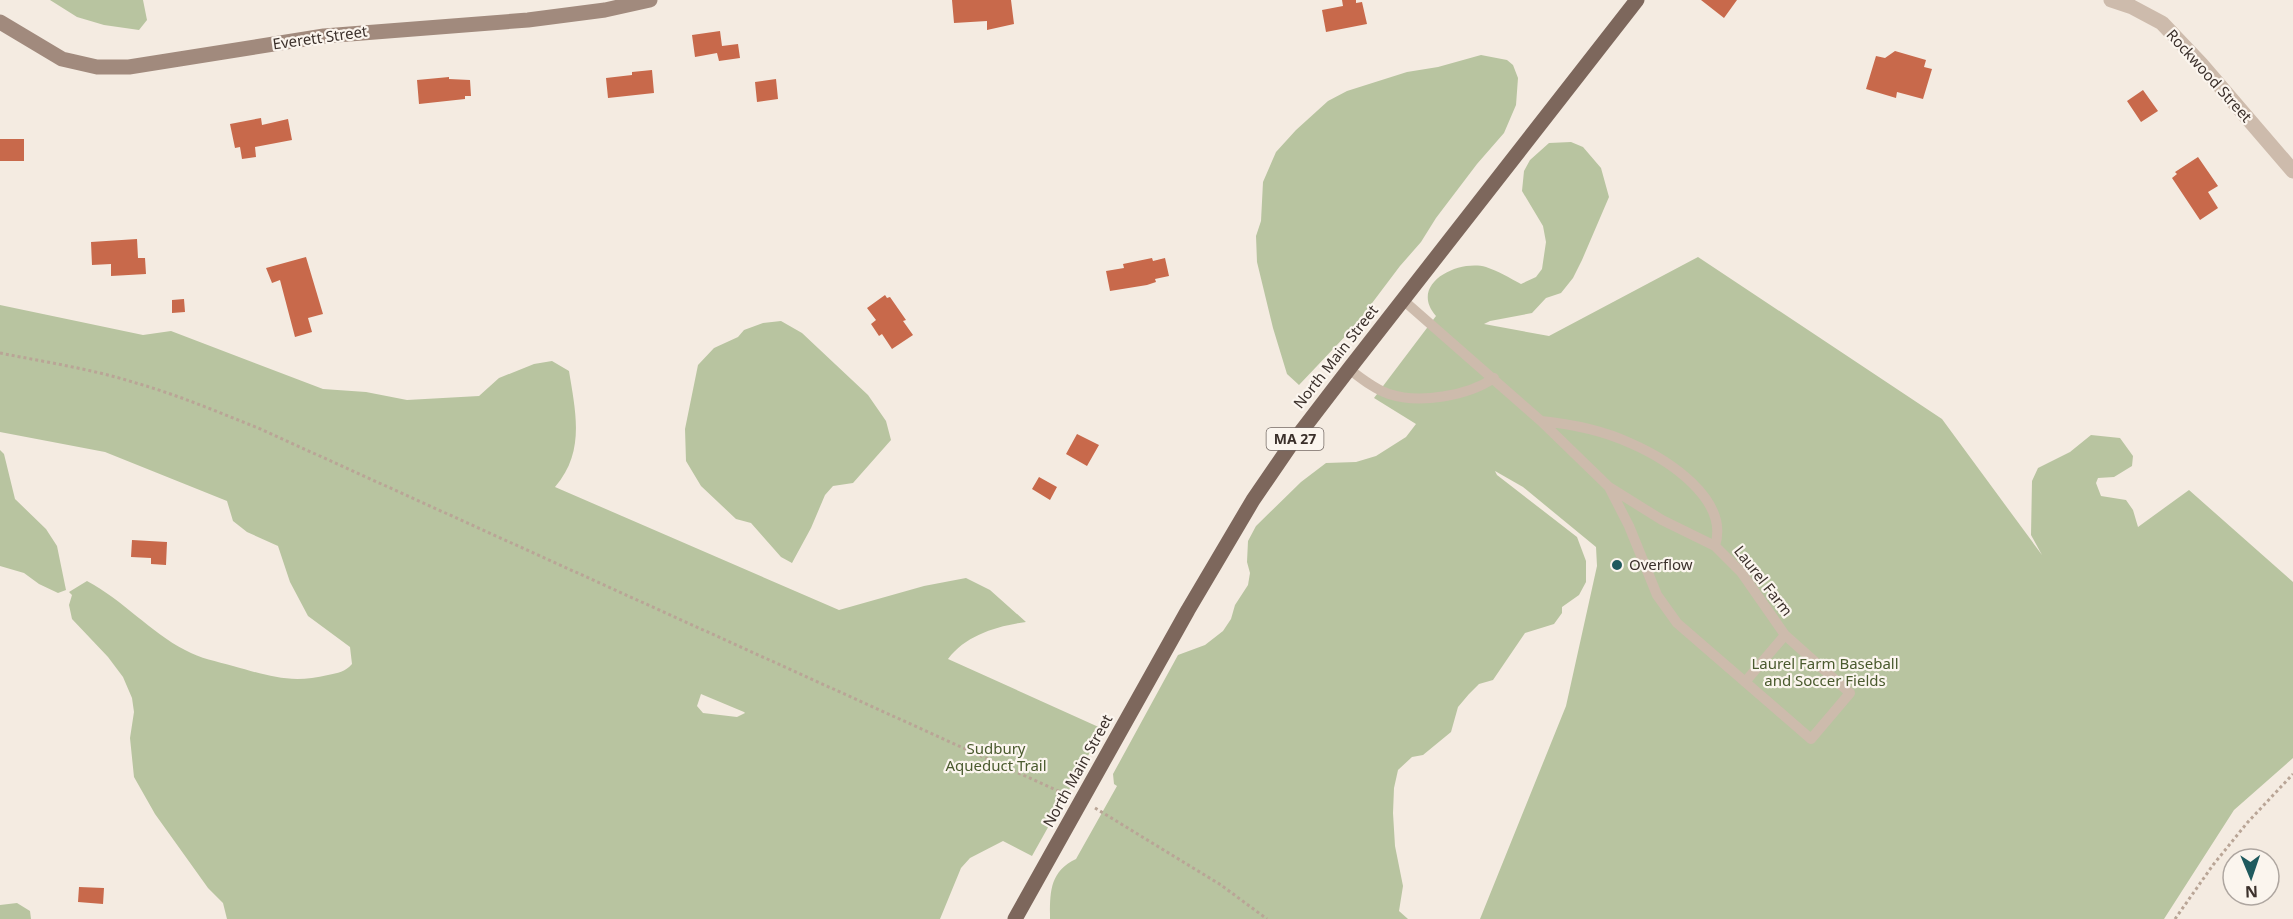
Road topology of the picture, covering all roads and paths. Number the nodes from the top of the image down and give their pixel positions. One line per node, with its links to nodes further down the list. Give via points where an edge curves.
1 (650, 0): 4 (street, Everett Street, via 528,20 324,36 129,67 97,67 63,59)
2 (1637, 0): 6 (main road, North Main Street / MA 27)
3 (2111, 0): 5 (street, Rockwood Street, via 2162,23)
4 (0, 22)
5 (2293, 171)
6 (1403, 300): 8 (main road, North Main Street / MA 27); 9 (lane, Laurel Farm)
7 (0, 353): 16 (path, via 135,382 258,428)
8 (1349, 369): 9 (lane, via 1378,390 1412,398 1464,392); 16 (main road, North Main Street / MA 27, via 1253,500)
9 (1494, 378): 10 (lane, Laurel Farm)
10 (1541, 421): 11 (lane, Laurel Farm); 12 (lane, via 1580,427 1630,442 1675,470 1706,497 1714,511 1718,523)
11 (1609, 487): 12 (lane, Laurel Farm, via 1662,520); 14 (lane, Laurel Farm, via 1667,610)
12 (1715, 546): 13 (lane, Laurel Farm, via 1741,572)
13 (1785, 635): 14 (lane); 14 (lane, Laurel Farm, via 1850,693 1811,739)
14 (1745, 682)
15 (2293, 774): 19 (path, via 2233,840)
16 (1082, 802): 17 (main road, North Main Street / MA 27); 18 (path, via 1162,847)
17 (1015, 919)
18 (1268, 919)
19 (2175, 919)

